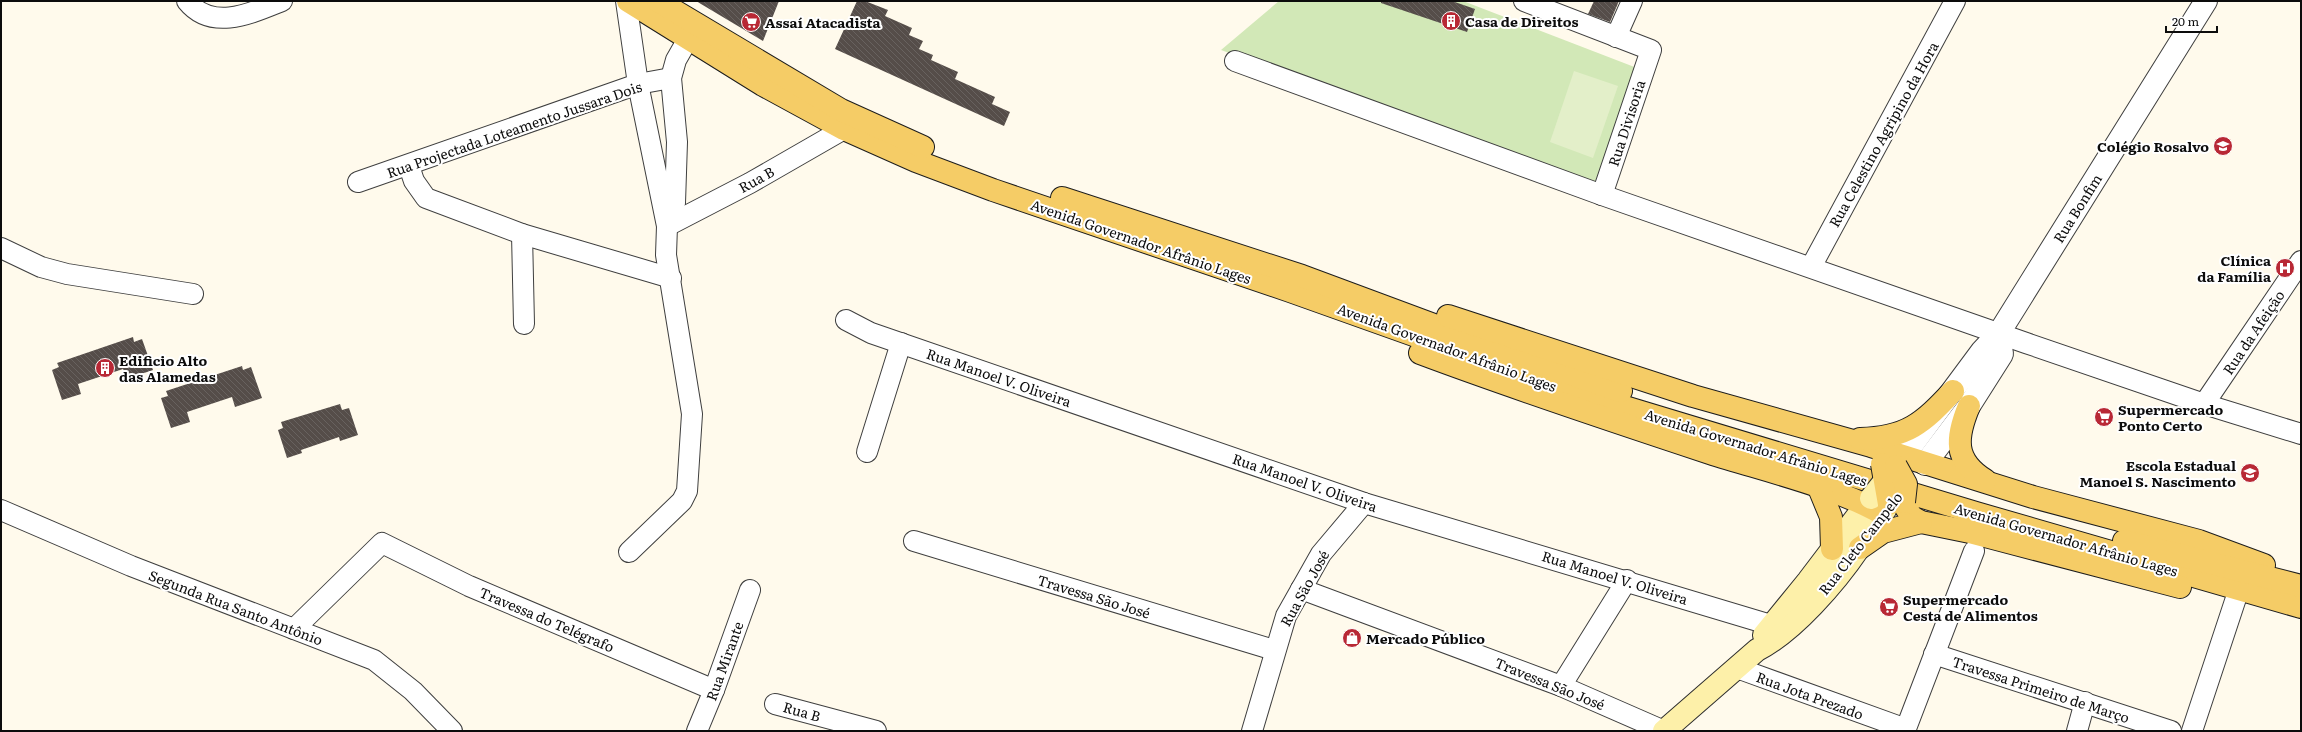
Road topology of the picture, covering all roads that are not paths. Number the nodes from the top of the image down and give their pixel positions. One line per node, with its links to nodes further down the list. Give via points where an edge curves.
1 (187, 1): 2 (street, via 205,16 217,19 260,10)
2 (282, 1)
3 (627, 1): 11 (main road, Avenida Governador Afrânio Lages); 14 (street)
4 (658, 1): 25 (main road, Avenida Governador Afrânio Lages, via 841,110 921,147)
5 (1524, 1): 9 (street)
6 (1632, 1): 10 (street)
7 (1955, 1): 23 (street, Rua Celestino Agripino da Hora)
8 (2206, 1): 29 (street, Rua Bonfim)
9 (1566, 8): 10 (street)
10 (1616, 37): 18 (street, Rua Divisoria, via 1651,50)
11 (688, 39): 13 (street, via 676,60); 15 (main road, Avenida Governador Afrânio Lages, via 763,85)
12 (1235, 61): 18 (street)
13 (671, 78): 14 (street, Rua Projectada Loteamento Jussara Dois); 19 (street, via 677,142 675,203)
14 (638, 84): 16 (street, Rua Projectada Loteamento Jussara Dois); 19 (street)
15 (844, 129): 19 (street, Rua B, via 750,183); 25 (main road, Avenida Governador Afrânio Lages, via 916,161 993,190)
16 (409, 166): 17 (street, Rua Projectada Loteamento Jussara Dois); 20 (street, via 414,181 426,198)
17 (358, 182)
18 (1602, 195): 23 (street)
19 (667, 226): 24 (street, via 666,255)
20 (522, 234): 24 (street); 28 (street)
21 (1, 248): 26 (street, via 41,267 67,274)
22 (2301, 261): 32 (street, Rua da Afeição)
23 (1810, 267): 29 (street)
24 (671, 278): 47 (street, via 692,414 687,491 682,501)
25 (1296, 284): 35 (main road, via 1455,317 1693,396); 39 (main road, via 1351,326 1414,351 1606,419); 49 (main road, Avenida Governador Afrânio Lages, via 1636,395 2104,536); 51 (main road, Avenida Governador Afrânio Lages, via 1565,389)
26 (193, 294)
27 (846, 320): 30 (street, Rua Manoel V. Oliveira, via 871,333)
28 (524, 324)
29 (1999, 334): 31 (street, Rua Bonfim, via 1982,351); 32 (street); 33 (street, via 2002,354)
30 (901, 343): 36 (street); 40 (street, Rua Manoel V. Oliveira)
31 (1953, 391): 35 (main road, via 1927,418 1910,430 1874,439); 38 (street, Rua Bonfim)
32 (2204, 404): 34 (street)
33 (1969, 406): 37 (main road, via 1960,427 1959,446 1966,464); 38 (street)
34 (2301, 434)
35 (1848, 439): 38 (main road, via 1871,446 1879,455)
36 (867, 452)
37 (1990, 483): 38 (main road); 49 (main road, via 2236,553 2257,561)
38 (1893, 485): 39 (main road); 42 (main road, via 1912,517); 44 (main road, Rua Cleto Campelo); 45 (main road, Rua Cleto Campelo)
39 (1819, 488): 45 (main road, via 1831,517)
40 (1364, 502): 48 (street, Rua Manoel V. Oliveira); 50 (street, Rua São José, via 1321,554)
41 (1, 510): 55 (street, Segunda Rua Santo Antônio, via 131,566)
42 (1921, 522): 44 (main road, via 1883,532); 51 (main road, via 1970,532 2215,595)
43 (914, 541): 56 (street, Travessa São José)
44 (1860, 548): 57 (main road, Rua Cleto Campelo, via 1829,587 1792,625 1771,643)
45 (1832, 549): 54 (main road, Rua Cleto Campelo)
46 (1974, 551): 58 (street)
47 (629, 552)
48 (1627, 580): 54 (street, Rua Manoel V. Oliveira); 60 (street)
49 (2300, 585)
50 (1301, 589): 56 (street, Rua São José, via 1286,616); 60 (street, Travessa São José)
51 (2239, 589): 53 (main road, Avenida Governador Afrânio Lages); 73 (street)
52 (750, 590): 61 (street, Rua Mirante)
53 (2301, 607)
54 (1772, 625): 57 (main road, Rua Cleto Campelo)
55 (294, 629): 61 (street, Travessa do Telégrafo, via 382,543 469,586); 66 (street, Segunda Rua Santo Antônio, via 374,660 413,691)
56 (1274, 650): 69 (street, Rua São José)
57 (1757, 650): 59 (main road, Rua Cleto Campelo)
58 (1934, 654): 62 (street, Travessa Primeiro de Março); 65 (street)
59 (1737, 668): 65 (street, Rua Jota Prezado); 70 (main road, Rua Cleto Campelo)
60 (1561, 686): 70 (street, Travessa São José)
61 (714, 690): 67 (street, Rua Mirante)
62 (2085, 702): 71 (street); 72 (street, Travessa Primeiro de Março)
63 (775, 704): 64 (street, Rua B)
64 (812, 723): 68 (street, Rua B)
65 (1906, 730)
66 (452, 731)
67 (696, 731)
68 (876, 731)
69 (1252, 731)
70 (1664, 731)
71 (2077, 731)
72 (2171, 731)
73 (2192, 731)

